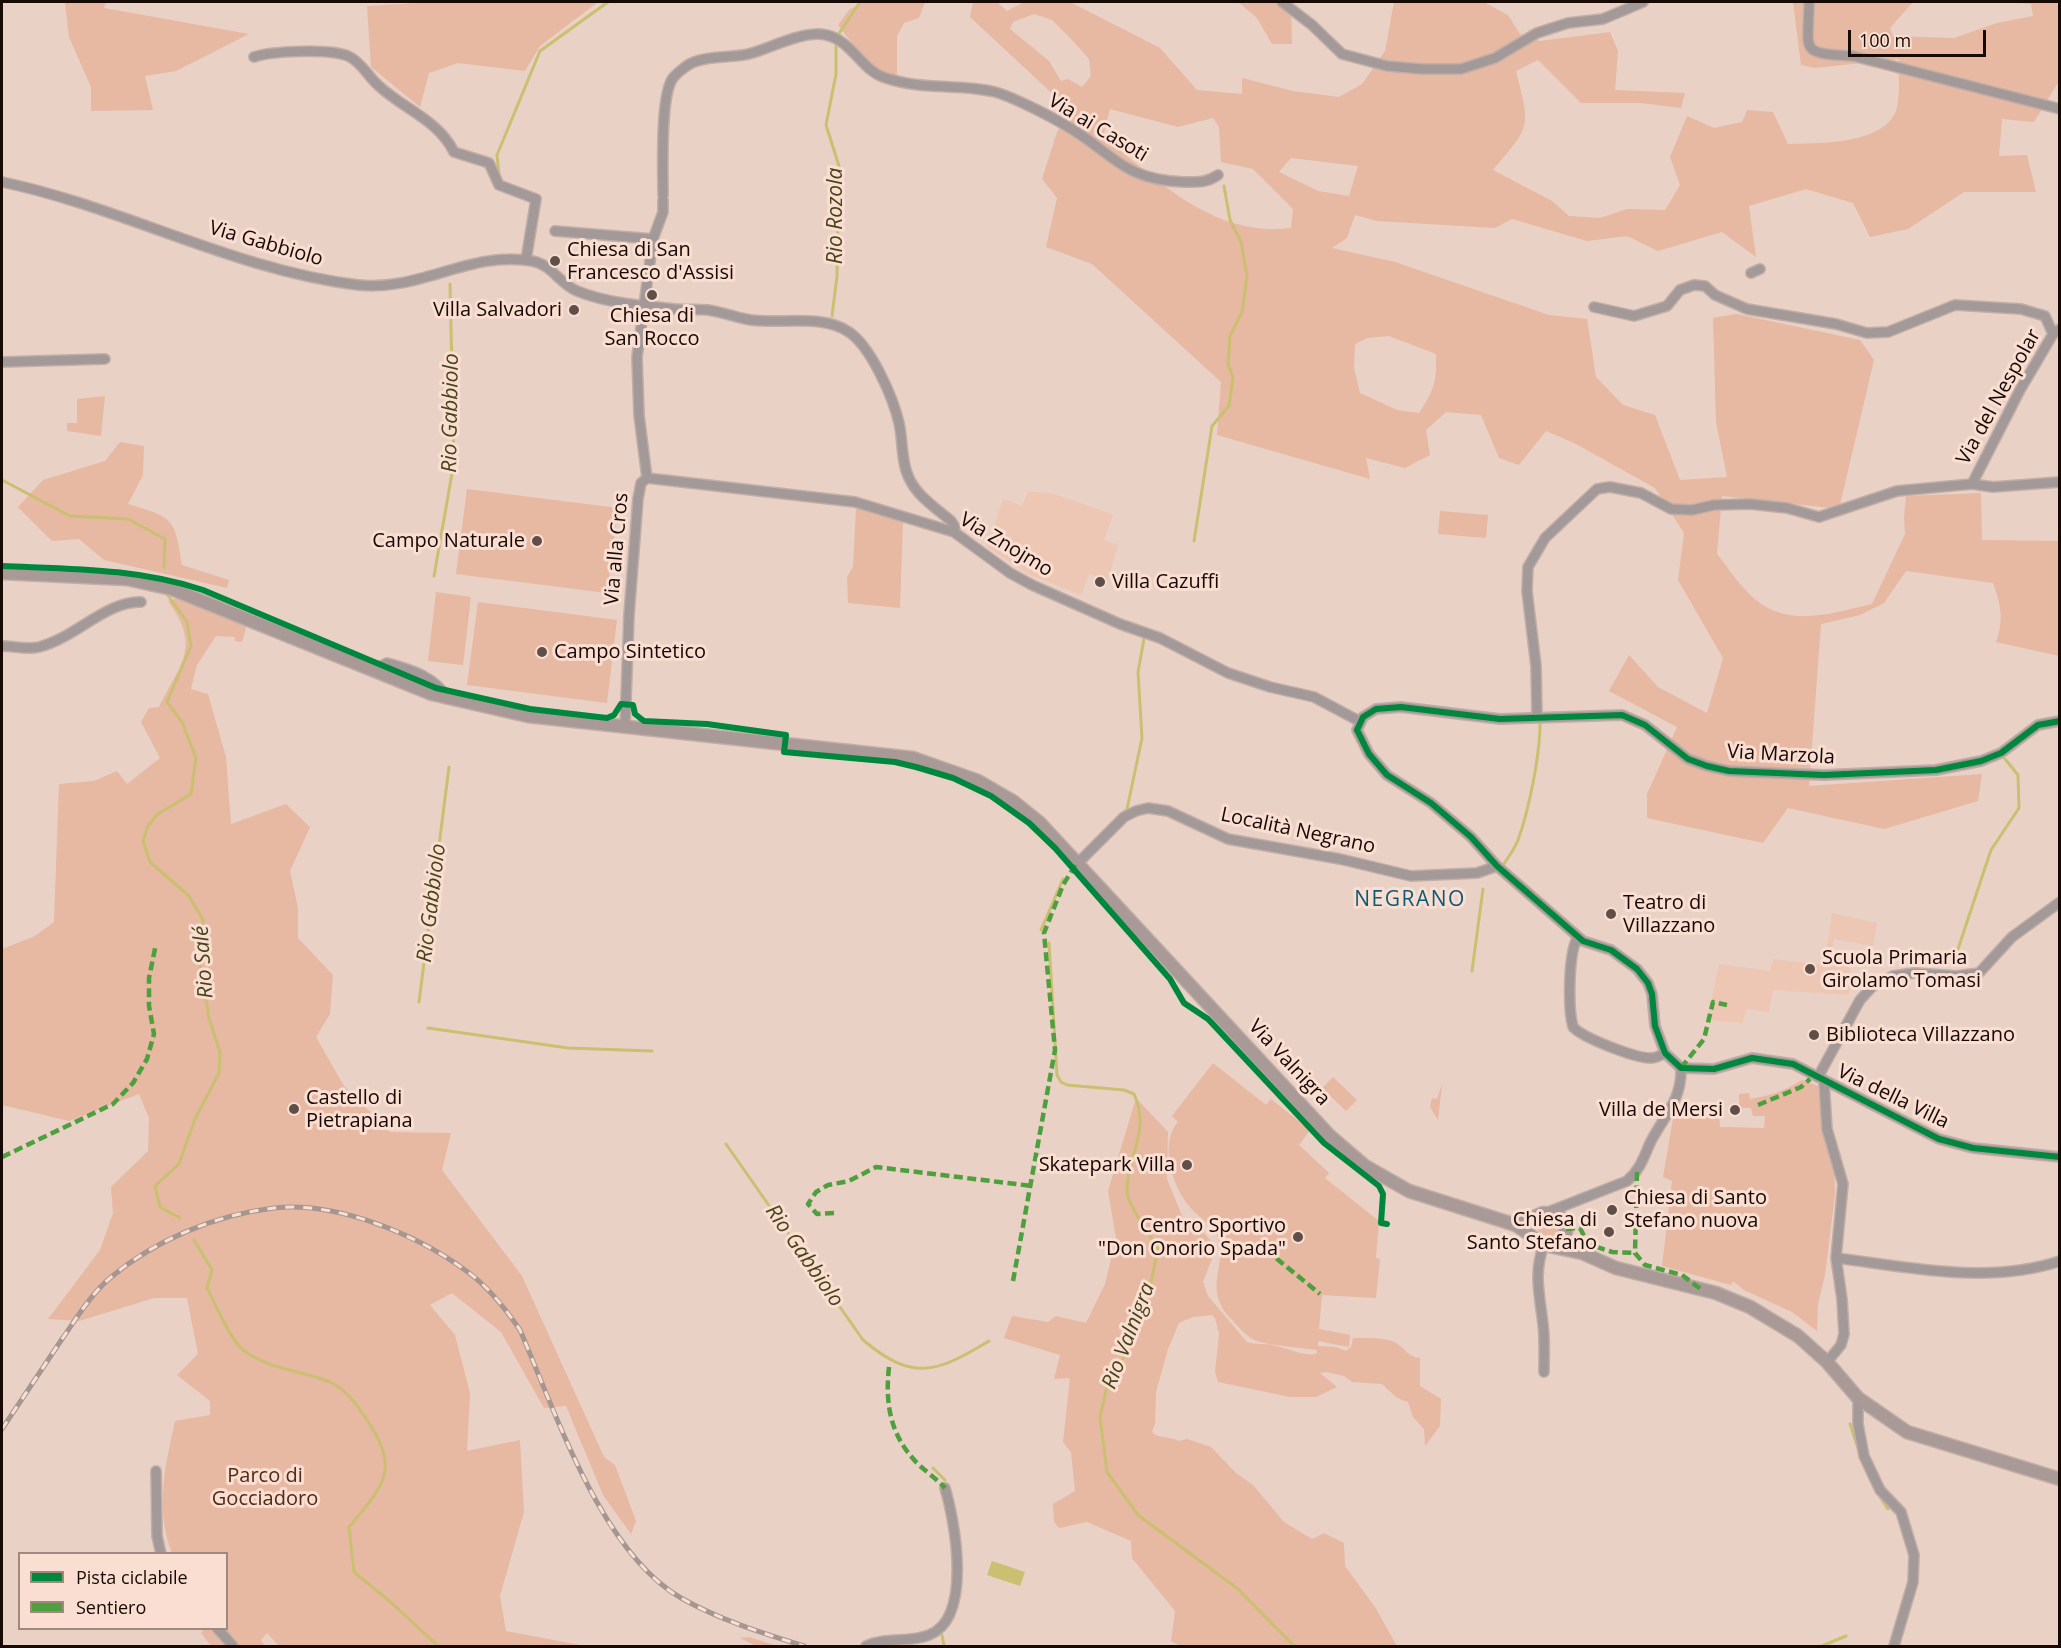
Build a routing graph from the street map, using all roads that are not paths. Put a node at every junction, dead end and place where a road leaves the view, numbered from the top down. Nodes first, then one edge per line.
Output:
1 (1282, 2) edge
2 (1643, 2) edge
3 (1809, 2) edge
4 (254, 57) dead end
5 (2060, 110) edge
6 (1218, 175) dead end
7 (2, 183) edge
8 (555, 231) dead end
9 (653, 239) junction
10 (526, 260) junction
11 (646, 307) junction
12 (1594, 307) dead end
13 (2056, 331) edge
14 (105, 359) dead end
15 (2, 362) edge
16 (647, 478) junction
17 (2060, 482) edge
18 (1972, 484) junction
19 (954, 532) junction
20 (2, 573) edge
21 (141, 602) dead end
22 (2, 646) edge
23 (1537, 717) junction
24 (1361, 719) junction
25 (2060, 721) edge
26 (625, 727) junction
27 (1077, 863) junction
28 (1497, 866) junction
29 (2060, 902) edge
30 (1578, 937) junction
31 (1665, 1053) junction
32 (1681, 1068) junction
33 (1821, 1079) junction
34 (2060, 1157) edge
35 (1575, 1202) junction
36 (1543, 1214) junction
37 (1564, 1221) junction
38 (1516, 1225) junction
39 (1565, 1235) junction
40 (1543, 1243) junction
41 (1582, 1253) junction
42 (1836, 1258) junction
43 (2060, 1261) edge
44 (1827, 1362) junction
45 (1544, 1372) dead end
46 (1858, 1398) junction
47 (156, 1471) dead end
48 (2060, 1479) edge
49 (945, 1488) dead end
50 (161, 1552) edge
51 (218, 1630) edge
52 (233, 1647) edge
53 (866, 1647) edge
54 (1894, 1647) edge

1 - 2 street
3 - 5 street
4 - 10 street
6 - 9 street, Via ai Casoti
7 - 10 street, Via Gabbiolo
8 - 9 street
9 - 11 street, Via ai Casoti
10 - 11 street, Via Gabbiolo
11 - 16 street, Via alla Cros
11 - 19 street, Via Gabbiolo
12 - 13 street
13 - 18 street, Via del Nespolar
14 - 15 street
16 - 19 street, Via Znojmo
16 - 26 street, Via alla Cros
17 - 18 street
18 - 23 street
19 - 24 street, Via Znojmo
20 - 26 main road, Via Valnigra
21 - 22 street
23 - 24 street, Via Marzola
23 - 25 street, Via Marzola
24 - 28 street
26 - 27 main road, Via Valnigra
27 - 28 street, Località Negrano
27 - 38 main road, Via Valnigra
28 - 30 street
29 - 33 street
30 - 31 street
30 - 31 street
31 - 32 street
32 - 33 street, Via della Villa
32 - 35 street
33 - 34 street, Via della Villa
33 - 42 street
35 - 36 street
35 - 37 street
36 - 37 main road
36 - 38 main road
36 - 40 main road
37 - 39 main road
38 - 40 main road, Via Valnigra
39 - 40 main road
39 - 41 main road
40 - 41 main road, Via Valnigra
40 - 45 street
41 - 44 main road
42 - 43 street
42 - 44 street
44 - 46 main road
46 - 48 main road
46 - 54 street
47 - 50 street
49 - 53 street
51 - 52 street

